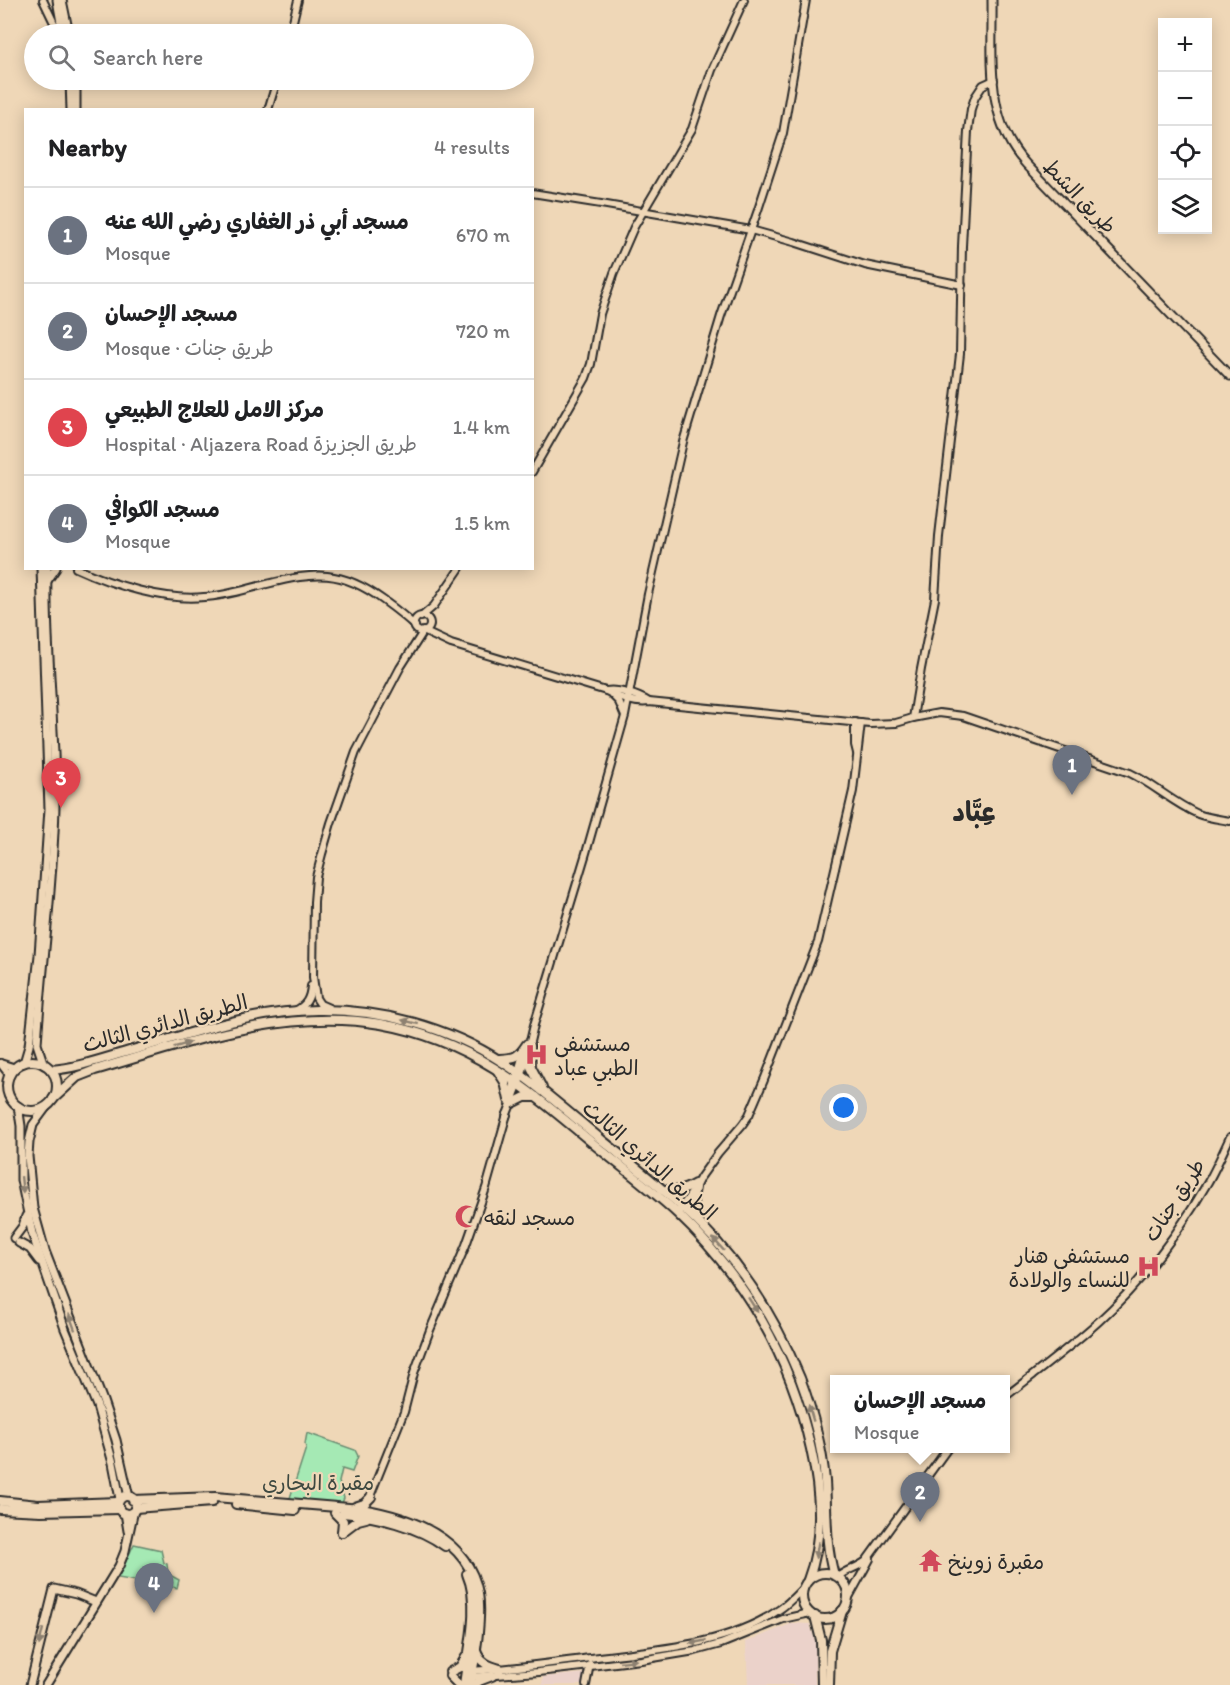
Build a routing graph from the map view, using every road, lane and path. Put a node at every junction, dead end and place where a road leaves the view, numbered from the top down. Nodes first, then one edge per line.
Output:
1 (44, 0) edge
2 (57, 0) edge
3 (62, 0) edge
4 (298, 0) edge
5 (744, 0) edge
6 (806, 0) edge
7 (992, 0) edge
8 (55, 24) edge
9 (61, 24) edge
10 (67, 24) edge
11 (292, 24) edge
12 (994, 80) junction
13 (70, 90) edge
14 (76, 90) edge
15 (274, 90) edge
16 (71, 108) edge
17 (76, 108) edge
18 (269, 108) edge
19 (534, 193) edge
20 (643, 211) junction
21 (751, 230) junction
22 (962, 285) junction
23 (1230, 376) edge
24 (534, 469) edge
25 (41, 570) edge
26 (47, 570) edge
27 (55, 570) edge
28 (81, 570) edge
29 (459, 570) edge
30 (47, 581) junction
31 (432, 609) junction
32 (397, 610) junction
33 (420, 617) junction
34 (429, 622) junction
35 (415, 627) junction
36 (423, 632) junction
37 (451, 644) junction
38 (413, 646) junction
39 (633, 680) junction
40 (610, 692) junction
41 (629, 697) junction
42 (647, 702) junction
43 (625, 715) junction
44 (913, 718) junction
45 (840, 721) junction
46 (858, 722) junction
47 (870, 724) junction
48 (858, 735) junction
49 (1230, 821) edge
50 (313, 977) junction
51 (335, 1010) junction
52 (293, 1012) junction
53 (528, 1045) junction
54 (0, 1063) edge
55 (497, 1063) junction
56 (20, 1066) junction
57 (47, 1067) junction
58 (9, 1077) junction
59 (518, 1078) junction
60 (0, 1082) edge
61 (541, 1094) junction
62 (0, 1095) edge
63 (53, 1100) junction
64 (511, 1102) junction
65 (15, 1103) junction
66 (47, 1106) junction
67 (1230, 1137) edge
68 (697, 1184) junction
69 (662, 1190) junction
70 (678, 1208) junction
71 (27, 1213) junction
72 (703, 1228) junction
73 (42, 1265) junction
74 (1010, 1392) edge
75 (945, 1453) edge
76 (371, 1497) junction
77 (0, 1502) edge
78 (133, 1504) junction
79 (121, 1506) junction
80 (0, 1509) edge
81 (347, 1509) junction
82 (335, 1512) junction
83 (359, 1512) junction
84 (373, 1514) junction
85 (129, 1533) junction
86 (875, 1551) junction
87 (836, 1576) junction
88 (806, 1583) junction
89 (848, 1599) junction
90 (96, 1602) junction
91 (842, 1611) junction
92 (812, 1615) junction
93 (476, 1646) junction
94 (468, 1653) junction
95 (591, 1658) junction
96 (590, 1665) junction
97 (500, 1669) junction
98 (492, 1676) joint
99 (469, 1679) edge
100 (30, 1685) edge
101 (46, 1685) edge
102 (459, 1685) edge
103 (586, 1685) edge
104 (822, 1685) edge
105 (830, 1685) edge

1 - 8 street
2 - 9 main road
3 - 10 main road
4 - 11 street
5 - 20 street
6 - 21 street
7 - 12 main road, طريق الشط
12 - 22 street
12 - 23 main road, طريق الشط
13 - 16 main road
14 - 17 main road
15 - 18 street
19 - 20 street
20 - 21 street
20 - 24 street
21 - 22 street
21 - 39 street
22 - 44 street
25 - 56 main road
26 - 30 main road
27 - 30 main road
28 - 32 street
29 - 31 street
30 - 57 main road
31 - 33 street
31 - 34 street
32 - 33 street
32 - 35 street
33 - 34 street
33 - 35 street
34 - 36 street
34 - 37 street
35 - 36 street
35 - 38 street
36 - 37 street
36 - 38 street
37 - 40 street
38 - 50 street
39 - 40 street
39 - 41 street
39 - 42 street
40 - 41 street
40 - 43 street
41 - 42 street
41 - 43 street
42 - 43 street
42 - 45 street
43 - 53 street
44 - 47 street
44 - 49 street
45 - 46 street
45 - 48 street
46 - 47 street
46 - 48 street
47 - 48 street
48 - 68 street
50 - 51 street
50 - 52 street
51 - 52 main road, الطريق الدائري الثالث
55 -> 51 main road, الطريق الدائري الثالث
52 - 57 main road, الطريق الدائري الثالث
53 - 55 main road
53 - 59 street
53 - 61 main road
54 - 56 street
54 - 58 street
55 - 59 main road, الطريق الدائري الثالث
63 -> 55 main road, الطريق الدائري الثالث
55 - 64 main road
56 - 57 main road
56 - 58 main road
57 - 63 main road
58 - 60 main road
58 - 65 main road
59 - 61 main road, الطريق الدائري الثالث
59 - 64 street
61 - 64 main road
61 - 69 main road, الطريق الدائري الثالث
61 - 70 main road, الطريق الدائري الثالث
62 - 65 main road
63 - 66 main road
64 - 76 street
65 - 66 main road
65 -> 71 main road
78 -> 66 main road
67 - 74 street, طريق جنات
68 - 69 main road
68 - 70 street
68 - 72 main road
69 - 70 main road, الطريق الدائري الثالث
70 - 72 main road, الطريق الدائري الثالث
70 -> 88 main road, الطريق الدائري الثالث
71 - 73 main road
71 - 73 main road
87 -> 72 main road, الطريق الدائري الثالث
73 - 79 main road
75 - 86 street
76 - 81 main road
76 - 83 street
76 - 84 main road
77 - 79 main road
78 - 79 main road
78 - 79 main road
78 - 81 main road
78 - 82 main road
78 - 85 main road
79 - 80 main road
79 - 85 main road
81 - 83 main road
82 - 83 main road
82 - 84 main road
83 - 84 main road
84 - 93 main road
84 - 94 main road
85 - 90 main road
86 - 87 street
86 - 89 street
87 - 88 main road
87 - 89 main road
88 - 92 main road
88 -> 95 street
89 - 91 main road
90 -> 100 main road
90 - 101 main road
91 - 92 main road
91 - 105 main road
96 -> 92 street
92 - 104 main road
93 - 97 main road
93 - 99 main road
94 - 99 main road
94 - 102 main road
95 - 96 street
95 - 97 street
96 - 98 street
96 - 103 street
97 - 99 street
98 - 99 main road

